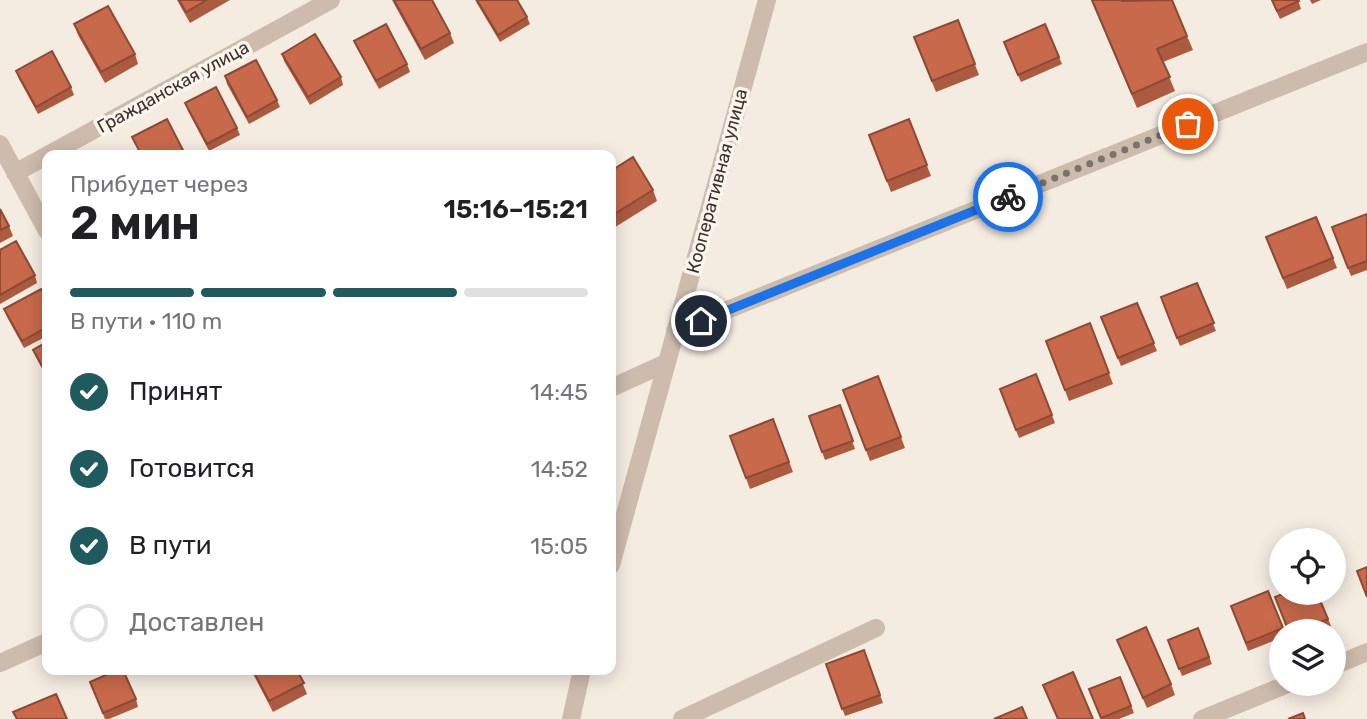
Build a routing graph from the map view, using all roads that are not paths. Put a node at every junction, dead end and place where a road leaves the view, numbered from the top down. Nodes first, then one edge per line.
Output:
1 (331, 0) edge
2 (767, 0) edge
3 (1367, 52) edge
4 (0, 144) edge
5 (57, 150) edge
6 (42, 158) edge
7 (15, 173) junction
8 (42, 223) edge
9 (675, 331) junction
10 (666, 363) junction
11 (616, 386) edge
12 (616, 547) edge
13 (876, 628) dead end
14 (42, 644) edge
15 (1367, 652) edge
16 (1346, 661) edge
17 (0, 663) edge
18 (581, 675) edge
19 (1269, 692) edge
20 (571, 719) edge
21 (682, 719) edge
22 (1202, 719) edge

1 - 5 street, Гражданская улица
2 - 9 street, Кооперативная улица
3 - 9 street
4 - 7 street
6 - 7 street, Гражданская улица
7 - 8 street
9 - 10 street, Кооперативная улица
10 - 11 street
10 - 12 street, Кооперативная улица
13 - 21 street
14 - 17 street
15 - 16 street
18 - 20 street
19 - 22 street

